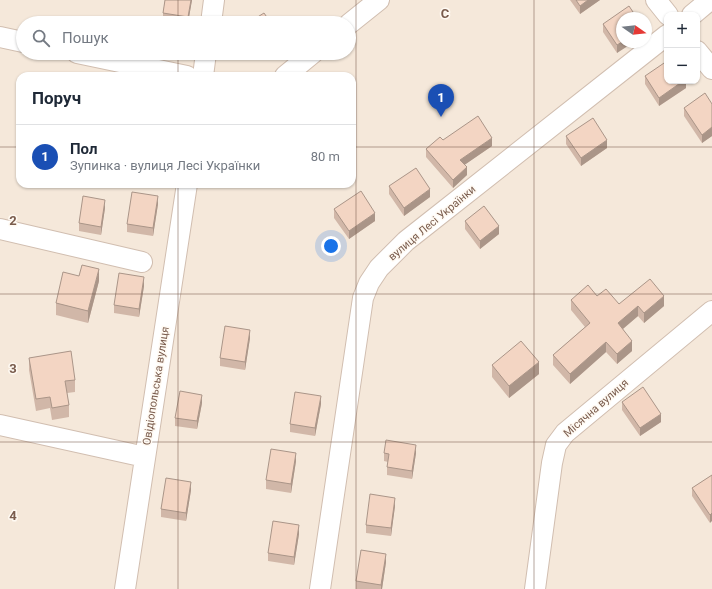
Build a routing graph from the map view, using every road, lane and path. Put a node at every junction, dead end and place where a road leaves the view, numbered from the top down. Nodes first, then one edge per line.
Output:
1 (214, 0) edge
2 (379, 0) edge
3 (656, 0) edge
4 (710, 0) edge
5 (666, 12) edge
6 (696, 12) edge
7 (212, 16) edge
8 (356, 18) edge
9 (0, 37) edge
10 (664, 37) edge
11 (16, 40) edge
12 (700, 55) edge
13 (110, 60) edge
14 (205, 60) edge
15 (304, 60) edge
16 (712, 69) edge
17 (168, 72) edge
18 (204, 72) edge
19 (290, 72) edge
20 (186, 188) edge
21 (0, 229) edge
22 (142, 262) dead end
23 (712, 311) edge
24 (0, 425) edge
25 (145, 457) junction
26 (125, 589) edge
27 (320, 589) edge
28 (535, 589) edge

1 - 7 street
2 - 8 street
3 - 5 street
4 - 6 street
9 - 11 street
10 - 27 street, вулиця Лесі Українки
12 - 16 street
13 - 17 street
14 - 18 street
15 - 19 street
20 - 25 street, Овідіопольська вулиця
21 - 22 street
23 - 28 street, Місячна вулиця
24 - 25 street
25 - 26 street, Овідіопольська вулиця

